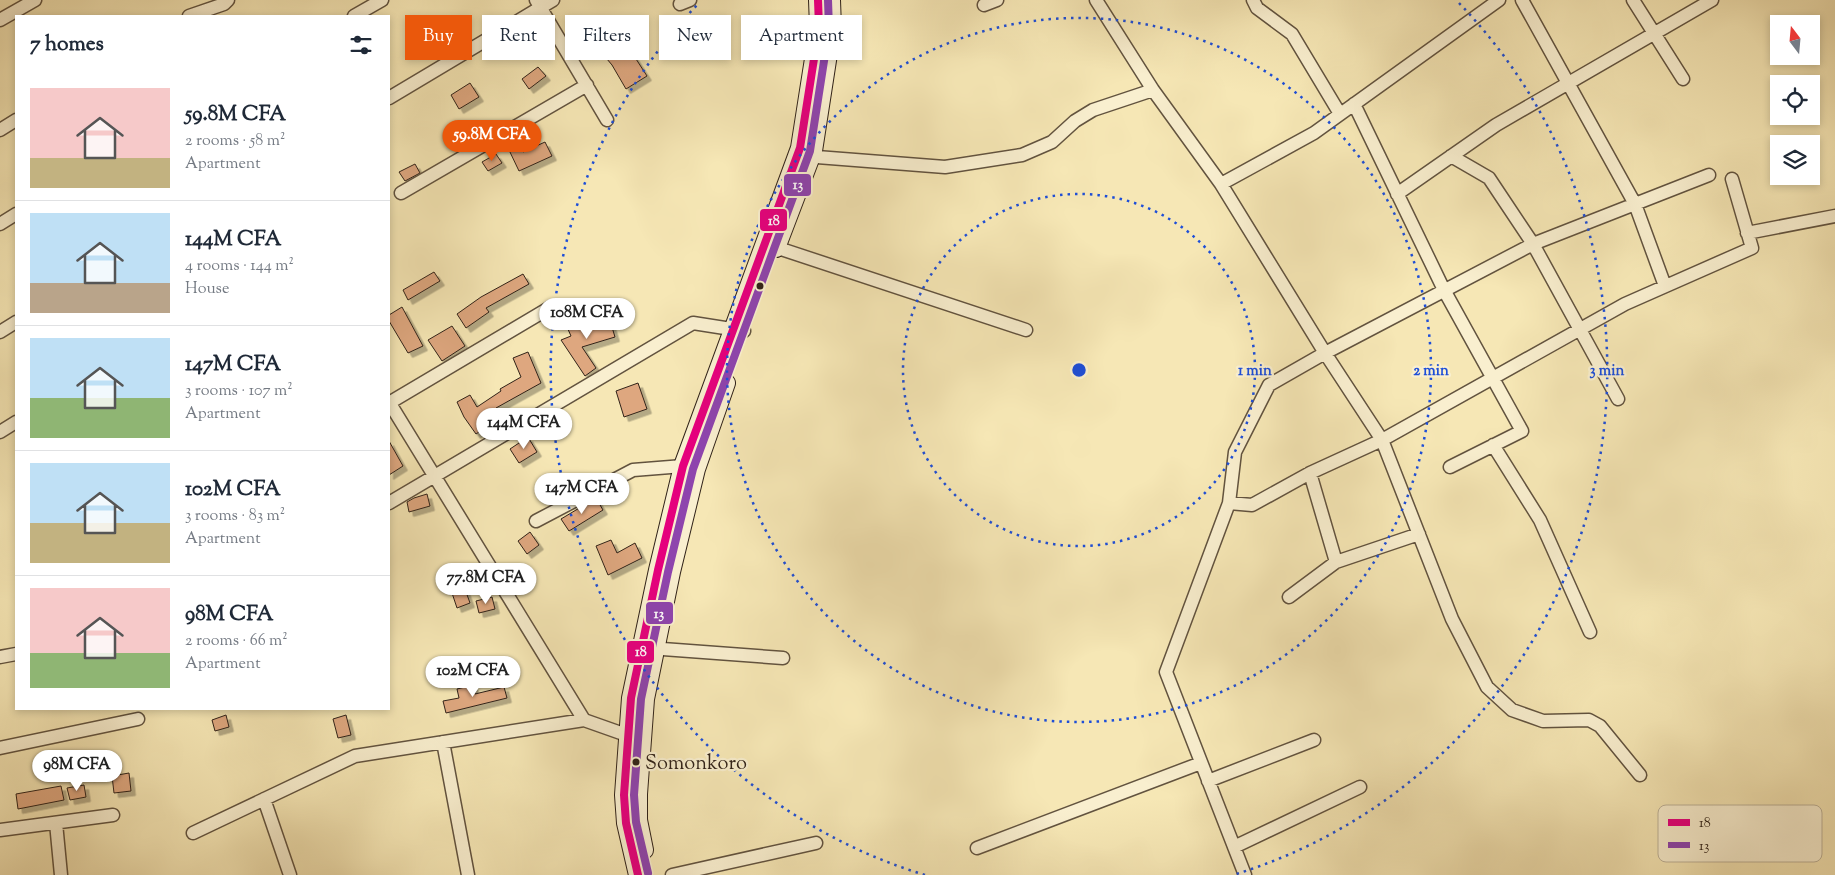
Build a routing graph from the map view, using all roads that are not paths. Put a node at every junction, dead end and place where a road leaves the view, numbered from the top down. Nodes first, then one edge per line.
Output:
1 (35, 0) edge
2 (228, 0) edge
3 (382, 0) edge
4 (553, 0) edge
5 (818, 0) edge
6 (831, 0) edge
7 (997, 0) edge
8 (1096, 0) edge
9 (1254, 0) edge
10 (1499, 0) edge
11 (1522, 0) edge
12 (1633, 0) edge
13 (1712, 0) edge
14 (538, 4) edge
15 (984, 5) dead end
16 (192, 15) edge
17 (356, 15) edge
18 (0, 20) edge
19 (1654, 33) junction
20 (1683, 79) dead end
21 (1568, 83) junction
22 (587, 85) junction
23 (1153, 90) junction
24 (390, 97) edge
25 (1354, 104) junction
26 (1340, 114) junction
27 (607, 120) dead end
28 (15, 121) edge
29 (0, 130) edge
30 (804, 156) junction
31 (1451, 156) junction
32 (1709, 175) dead end
33 (1732, 179) dead end
34 (1221, 184) junction
35 (401, 193) dead end
36 (1397, 194) junction
37 (1635, 204) junction
38 (15, 215) edge
39 (1835, 216) edge
40 (0, 224) edge
41 (1747, 233) junction
42 (1533, 244) junction
43 (771, 246) junction
44 (1665, 286) junction
45 (1444, 290) junction
46 (551, 307) dead end
47 (15, 323) edge
48 (1581, 329) junction
49 (1026, 330) dead end
50 (739, 331) junction
51 (0, 332) edge
52 (1325, 353) junction
53 (1493, 378) junction
54 (1618, 399) dead end
55 (390, 401) edge
56 (390, 404) edge
57 (15, 423) edge
58 (0, 432) edge
59 (1382, 440) junction
60 (1493, 445) junction
61 (1450, 467) dead end
62 (690, 468) junction
63 (1310, 473) junction
64 (434, 476) junction
65 (390, 502) edge
66 (1229, 503) junction
67 (536, 521) dead end
68 (1419, 534) junction
69 (1336, 562) junction
70 (1289, 597) dead end
71 (1590, 632) dead end
72 (649, 648) junction
73 (15, 654) edge
74 (0, 657) edge
75 (783, 658) dead end
76 (138, 719) dead end
77 (584, 720) junction
78 (635, 738) junction
79 (1314, 740) dead end
80 (443, 742) junction
81 (0, 748) edge
82 (1201, 763) junction
83 (1640, 775) dead end
84 (1208, 781) junction
85 (1360, 787) dead end
86 (264, 799) junction
87 (113, 815) dead end
88 (56, 823) junction
89 (0, 830) edge
90 (193, 833) dead end
91 (816, 843) dead end
92 (1234, 847) junction
93 (977, 848) dead end
94 (61, 875) edge
95 (290, 875) edge
96 (468, 875) edge
97 (638, 875) edge
98 (649, 875) edge
99 (672, 875) edge
100 (1245, 875) edge

1 - 18 street
2 - 16 street
3 - 17 street
4 - 14 street
5 - 30 main road
6 - 30 main road
7 - 15 street
8 - 23 street
9 - 26 street
10 - 25 street
11 - 21 street
12 - 19 street
13 - 19 street
14 - 22 street
14 - 24 street
19 - 20 street
19 - 21 street
21 - 31 street
21 - 37 street
22 - 27 street
22 - 35 street
23 - 30 street
23 - 34 street
25 - 26 street
25 - 36 street
26 - 34 street
28 - 29 street
30 - 43 main road
31 - 36 street
31 - 42 street
32 - 37 street
33 - 41 street
34 - 52 street
36 - 45 street
37 - 42 street
37 - 44 street
38 - 40 street
39 - 41 street
41 - 44 street
42 - 45 street
42 - 48 street
43 - 49 street
43 - 50 main road
44 - 48 street
45 - 52 street
45 - 53 street
46 - 55 street
47 - 51 street
48 - 53 street
48 - 54 street
50 - 62 main road
50 - 64 street
52 - 59 street
52 - 66 street
53 - 59 street
53 - 60 street
56 - 64 street
57 - 58 street
59 - 63 street
59 - 68 street
60 - 61 street
60 - 71 street
62 - 67 street
62 - 72 main road
63 - 66 street
63 - 69 street
64 - 65 street
64 - 77 street
66 - 82 street
68 - 69 street
68 - 83 street
69 - 70 street
72 - 75 street
72 - 78 main road
73 - 74 street
76 - 81 street
77 - 78 street
77 - 80 street
78 - 97 main road
78 - 98 main road
79 - 84 street
80 - 86 street
80 - 96 street
82 - 84 street
82 - 93 street
84 - 92 street
85 - 92 street
86 - 90 street
86 - 95 street
87 - 88 street
88 - 89 street
88 - 94 street
91 - 99 street
92 - 100 street

